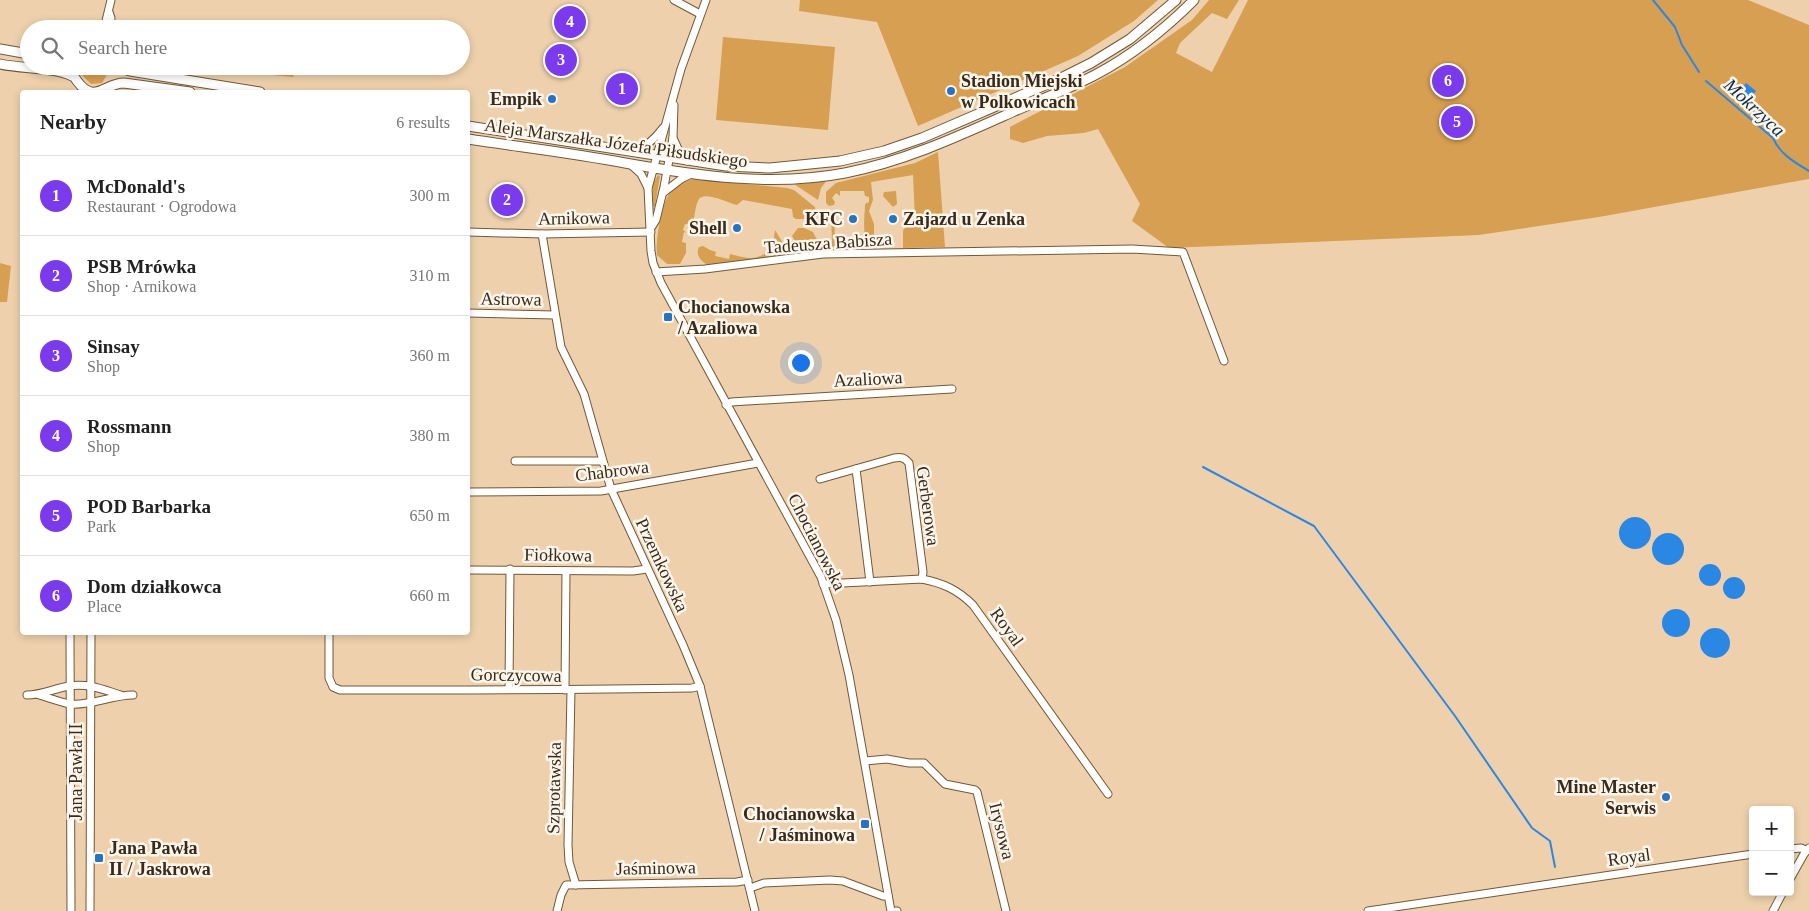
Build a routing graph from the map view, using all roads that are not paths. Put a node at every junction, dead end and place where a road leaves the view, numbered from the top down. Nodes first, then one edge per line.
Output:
1 (111, 0) edge
2 (674, 0) edge
3 (706, 0) edge
4 (1176, 0) edge
5 (1194, 0) edge
6 (109, 12) junction
7 (700, 14) junction
8 (107, 20) edge
9 (111, 20) edge
10 (0, 50) edge
11 (20, 53) edge
12 (0, 64) edge
13 (20, 68) edge
14 (115, 75) edge
15 (155, 75) edge
16 (72, 76) edge
17 (82, 90) edge
18 (106, 90) edge
19 (176, 90) edge
20 (248, 90) edge
21 (675, 92) junction
22 (665, 125) junction
23 (470, 126) edge
24 (673, 138) junction
25 (470, 139) edge
26 (632, 152) junction
27 (656, 157) junction
28 (669, 158) junction
29 (687, 161) junction
30 (630, 164) junction
31 (653, 168) junction
32 (667, 170) junction
33 (691, 174) junction
34 (648, 188) junction
35 (663, 193) junction
36 (651, 230) junction
37 (470, 232) edge
38 (542, 234) junction
39 (656, 272) junction
40 (470, 313) edge
41 (555, 314) junction
42 (1224, 361) dead end
43 (952, 389) dead end
44 (726, 405) junction
45 (515, 461) dead end
46 (602, 461) junction
47 (758, 463) junction
48 (856, 469) junction
49 (820, 478) dead end
50 (611, 489) junction
51 (470, 492) edge
52 (510, 569) junction
53 (647, 569) junction
54 (470, 570) edge
55 (566, 571) junction
56 (922, 579) junction
57 (870, 582) junction
58 (823, 584) junction
59 (70, 635) edge
60 (91, 635) edge
61 (329, 635) edge
62 (70, 686) junction
63 (91, 686) junction
64 (700, 686) junction
65 (509, 689) junction
66 (568, 690) junction
67 (27, 695) dead end
68 (39, 695) junction
69 (121, 695) junction
70 (133, 695) dead end
71 (92, 703) junction
72 (70, 704) junction
73 (864, 761) junction
74 (1108, 794) dead end
75 (1794, 849) edge
76 (1807, 849) edge
77 (1749, 855) edge
78 (1794, 872) edge
79 (749, 884) junction
80 (576, 885) junction
81 (888, 896) junction
82 (1781, 896) edge
83 (71, 911) edge
84 (90, 911) edge
85 (557, 911) edge
86 (755, 911) edge
87 (891, 911) edge
88 (1006, 911) edge
89 (1368, 911) edge
90 (1773, 911) edge

1 - 6 street
2 - 7 street
3 - 7 street
4 - 29 main road, Aleja Marszałka Józefa Piłsudskiego
5 - 33 main road, Aleja Marszałka Józefa Piłsudskiego
6 - 8 street
6 - 9 street
7 - 21 street
10 - 11 main road
12 - 13 main road
14 - 18 main road
15 - 20 main road
16 - 17 main road
18 - 19 main road
21 - 22 street
21 - 24 street
22 - 26 street
22 - 27 street
23 - 26 main road, Aleja Marszałka Józefa Piłsudskiego
24 - 28 street
24 - 29 street
25 - 30 main road, Aleja Marszałka Józefa Piłsudskiego
26 - 27 main road, Aleja Marszałka Józefa Piłsudskiego
27 - 28 main road, Aleja Marszałka Józefa Piłsudskiego
27 - 31 street
28 - 29 main road, Aleja Marszałka Józefa Piłsudskiego
28 - 32 street
30 - 31 main road, Aleja Marszałka Józefa Piłsudskiego
30 - 34 street
31 - 32 main road, Aleja Marszałka Józefa Piłsudskiego
31 - 34 street
32 - 33 main road, Aleja Marszałka Józefa Piłsudskiego
32 - 35 street
33 - 35 street
34 - 36 street, Chocianowska
35 - 36 street
36 - 38 street, Arnikowa
36 - 39 street, Chocianowska
37 - 38 street, Arnikowa
38 - 41 street, Przemkowska
39 - 42 street, Tadeusza Babisza
39 - 44 street, Chocianowska
40 - 41 street, Astrowa
41 - 46 street, Przemkowska
43 - 44 street, Azaliowa
44 - 47 street, Chocianowska
45 - 46 street
46 - 50 street, Przemkowska
47 - 50 street, Chabrowa
47 - 58 street, Chocianowska
48 - 49 street, Gerberowa
48 - 56 street, Gerberowa
48 - 57 street
50 - 51 street, Chabrowa
50 - 53 street, Przemkowska
52 - 54 street, Fiołkowa
52 - 55 street, Fiołkowa
52 - 65 street
53 - 55 street, Fiołkowa
53 - 64 street, Przemkowska
55 - 66 street, Szprotawska
56 - 57 street, Royal
56 - 74 street, Royal
57 - 58 street, Royal
58 - 73 street, Chocianowska
59 - 62 street, Jana Pawła II
60 - 63 street, Jana Pawła II
61 - 65 street, Gorczycowa
62 - 63 street
62 - 68 street
62 - 72 street, Jana Pawła II
63 - 69 street
63 - 71 street, Jana Pawła II
64 - 66 street, Gorczycowa
64 - 79 street, Przemkowska
65 - 66 street, Gorczycowa
66 - 80 street, Szprotawska
67 - 68 street
68 - 72 street
69 - 70 street
69 - 71 street
71 - 72 street
71 - 84 street, Jana Pawła II
72 - 83 street, Jana Pawła II
73 - 81 street, Chocianowska
73 - 88 street, Irysowa
75 - 76 street
76 - 78 street
77 - 89 street, Royal
79 - 80 street, Jaśminowa
79 - 81 street, Jaśminowa
79 - 86 street, Przemkowska
80 - 85 street, Jaśminowa
81 - 87 street, Chocianowska
82 - 90 street

